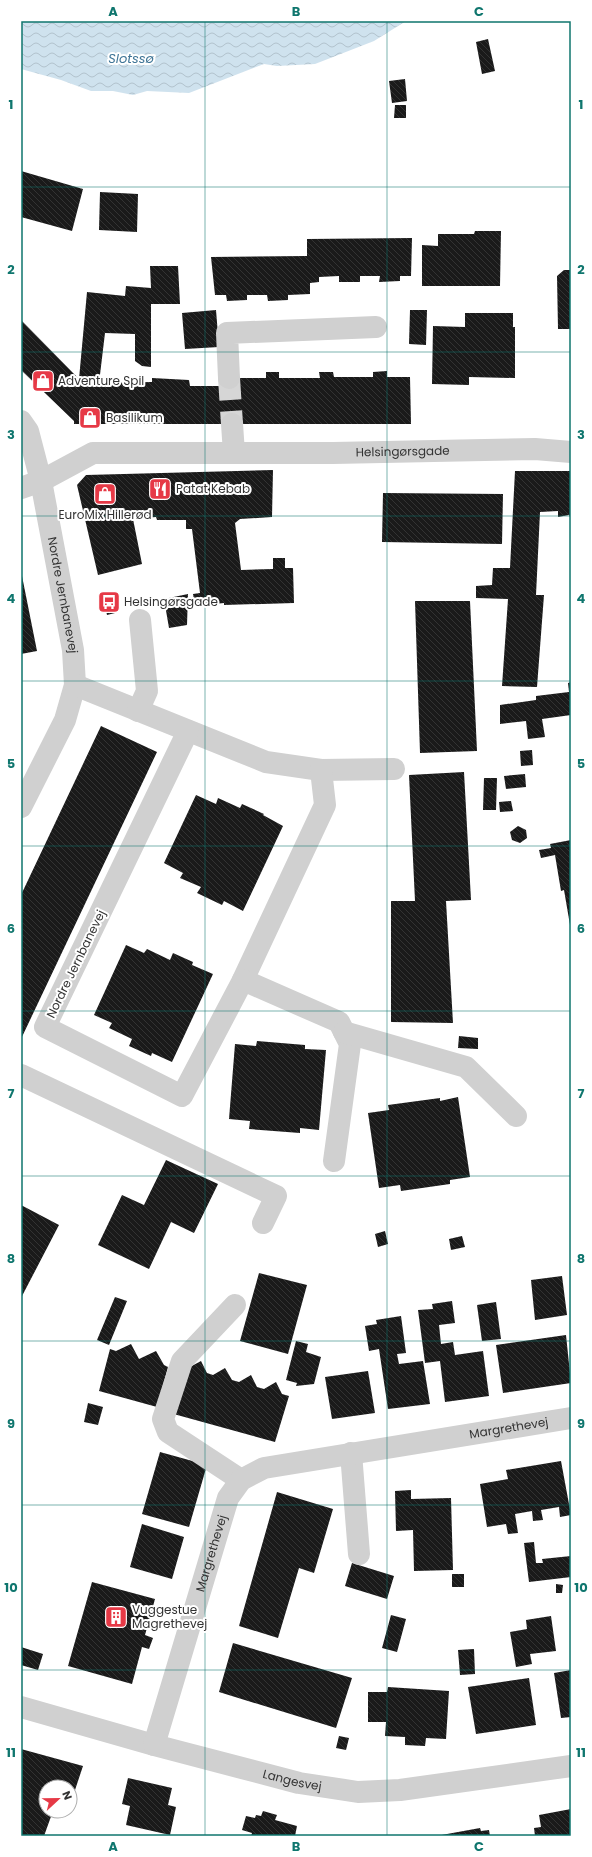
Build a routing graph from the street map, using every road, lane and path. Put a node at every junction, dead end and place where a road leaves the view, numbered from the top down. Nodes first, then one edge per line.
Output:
1 (376, 327) dead end
2 (229, 378) tunnel mouth
3 (21, 421) edge
4 (232, 424) tunnel mouth
5 (571, 452) edge
6 (234, 453) junction
7 (41, 481) junction
8 (21, 488) edge
9 (140, 620) dead end
10 (75, 685) junction
11 (138, 711) junction
12 (188, 731) junction
13 (394, 769) dead end
14 (320, 770) junction
15 (21, 807) edge
16 (243, 980) junction
17 (344, 1032) junction
18 (21, 1075) edge
19 (516, 1116) dead end
20 (334, 1162) dead end
21 (263, 1222) dead end
22 (235, 1305) dead end
23 (571, 1418) edge
24 (351, 1454) junction
25 (241, 1480) junction
26 (359, 1554) dead end
27 (21, 1707) edge
28 (154, 1745) junction
29 (571, 1766) edge

1 - 2 street
3 - 7 street
4 - 6 street
5 - 6 street, Helsingørsgade
6 - 7 street, Helsingørsgade
7 - 8 street, Helsingørsgade
7 - 10 street, Nordre Jernbanevej
9 - 11 street
10 - 11 street
10 - 15 street, Nordre Jernbanevej
11 - 12 street
12 - 14 street
12 - 16 street, Nordre Jernbanevej
13 - 14 street
14 - 16 street, Nordre Jernbanevej
16 - 17 street
17 - 19 street
17 - 20 street
18 - 21 street
22 - 25 street
23 - 24 street, Margrethevej
24 - 25 street, Margrethevej
24 - 26 street
25 - 28 street, Margrethevej
27 - 28 street, Langesvej
28 - 29 street, Langesvej

